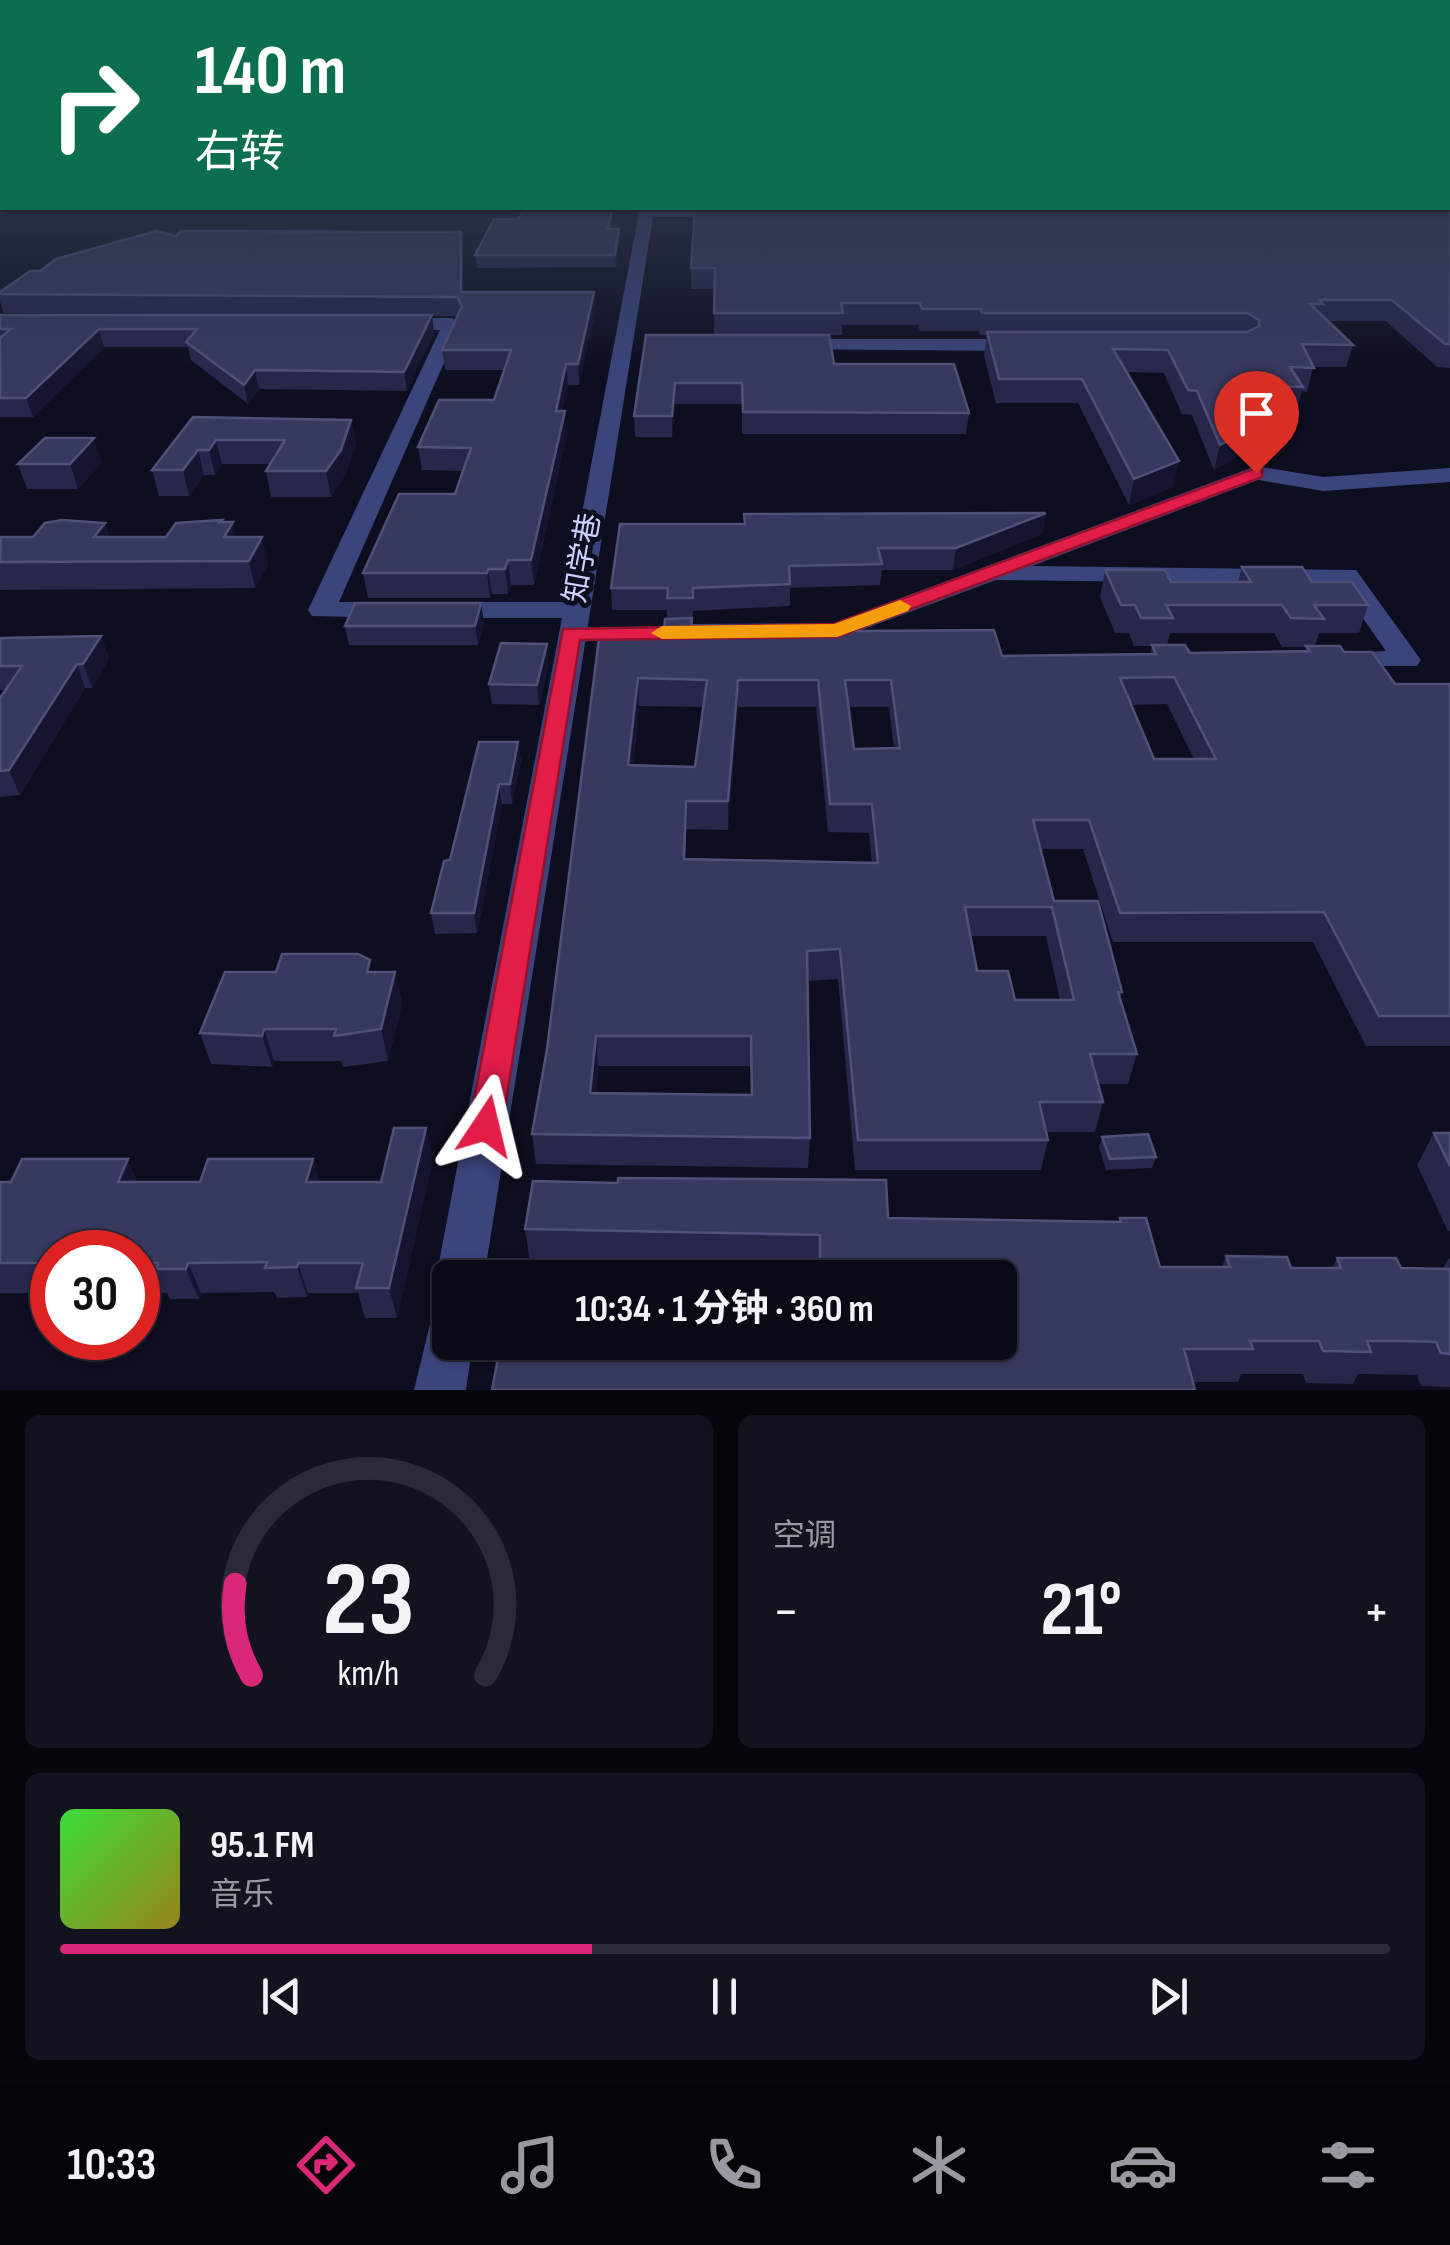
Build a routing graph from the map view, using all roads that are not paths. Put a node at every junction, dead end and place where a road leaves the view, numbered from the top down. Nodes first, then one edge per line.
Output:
1 (642, 243) edge
2 (373, 324) edge
3 (776, 344) edge
4 (1048, 345) edge
5 (1450, 475) edge
6 (986, 574) junction
7 (572, 622) junction
8 (666, 633) edge
9 (608, 634) edge
10 (1309, 660) edge
11 (463, 1260) edge
12 (445, 1360) edge
13 (440, 1390) edge

1 - 7 street, 知学巷
2 - 7 street
3 - 4 street
5 - 6 street
6 - 8 street
6 - 10 street
7 - 9 street
7 - 11 street, 知学巷
12 - 13 street

